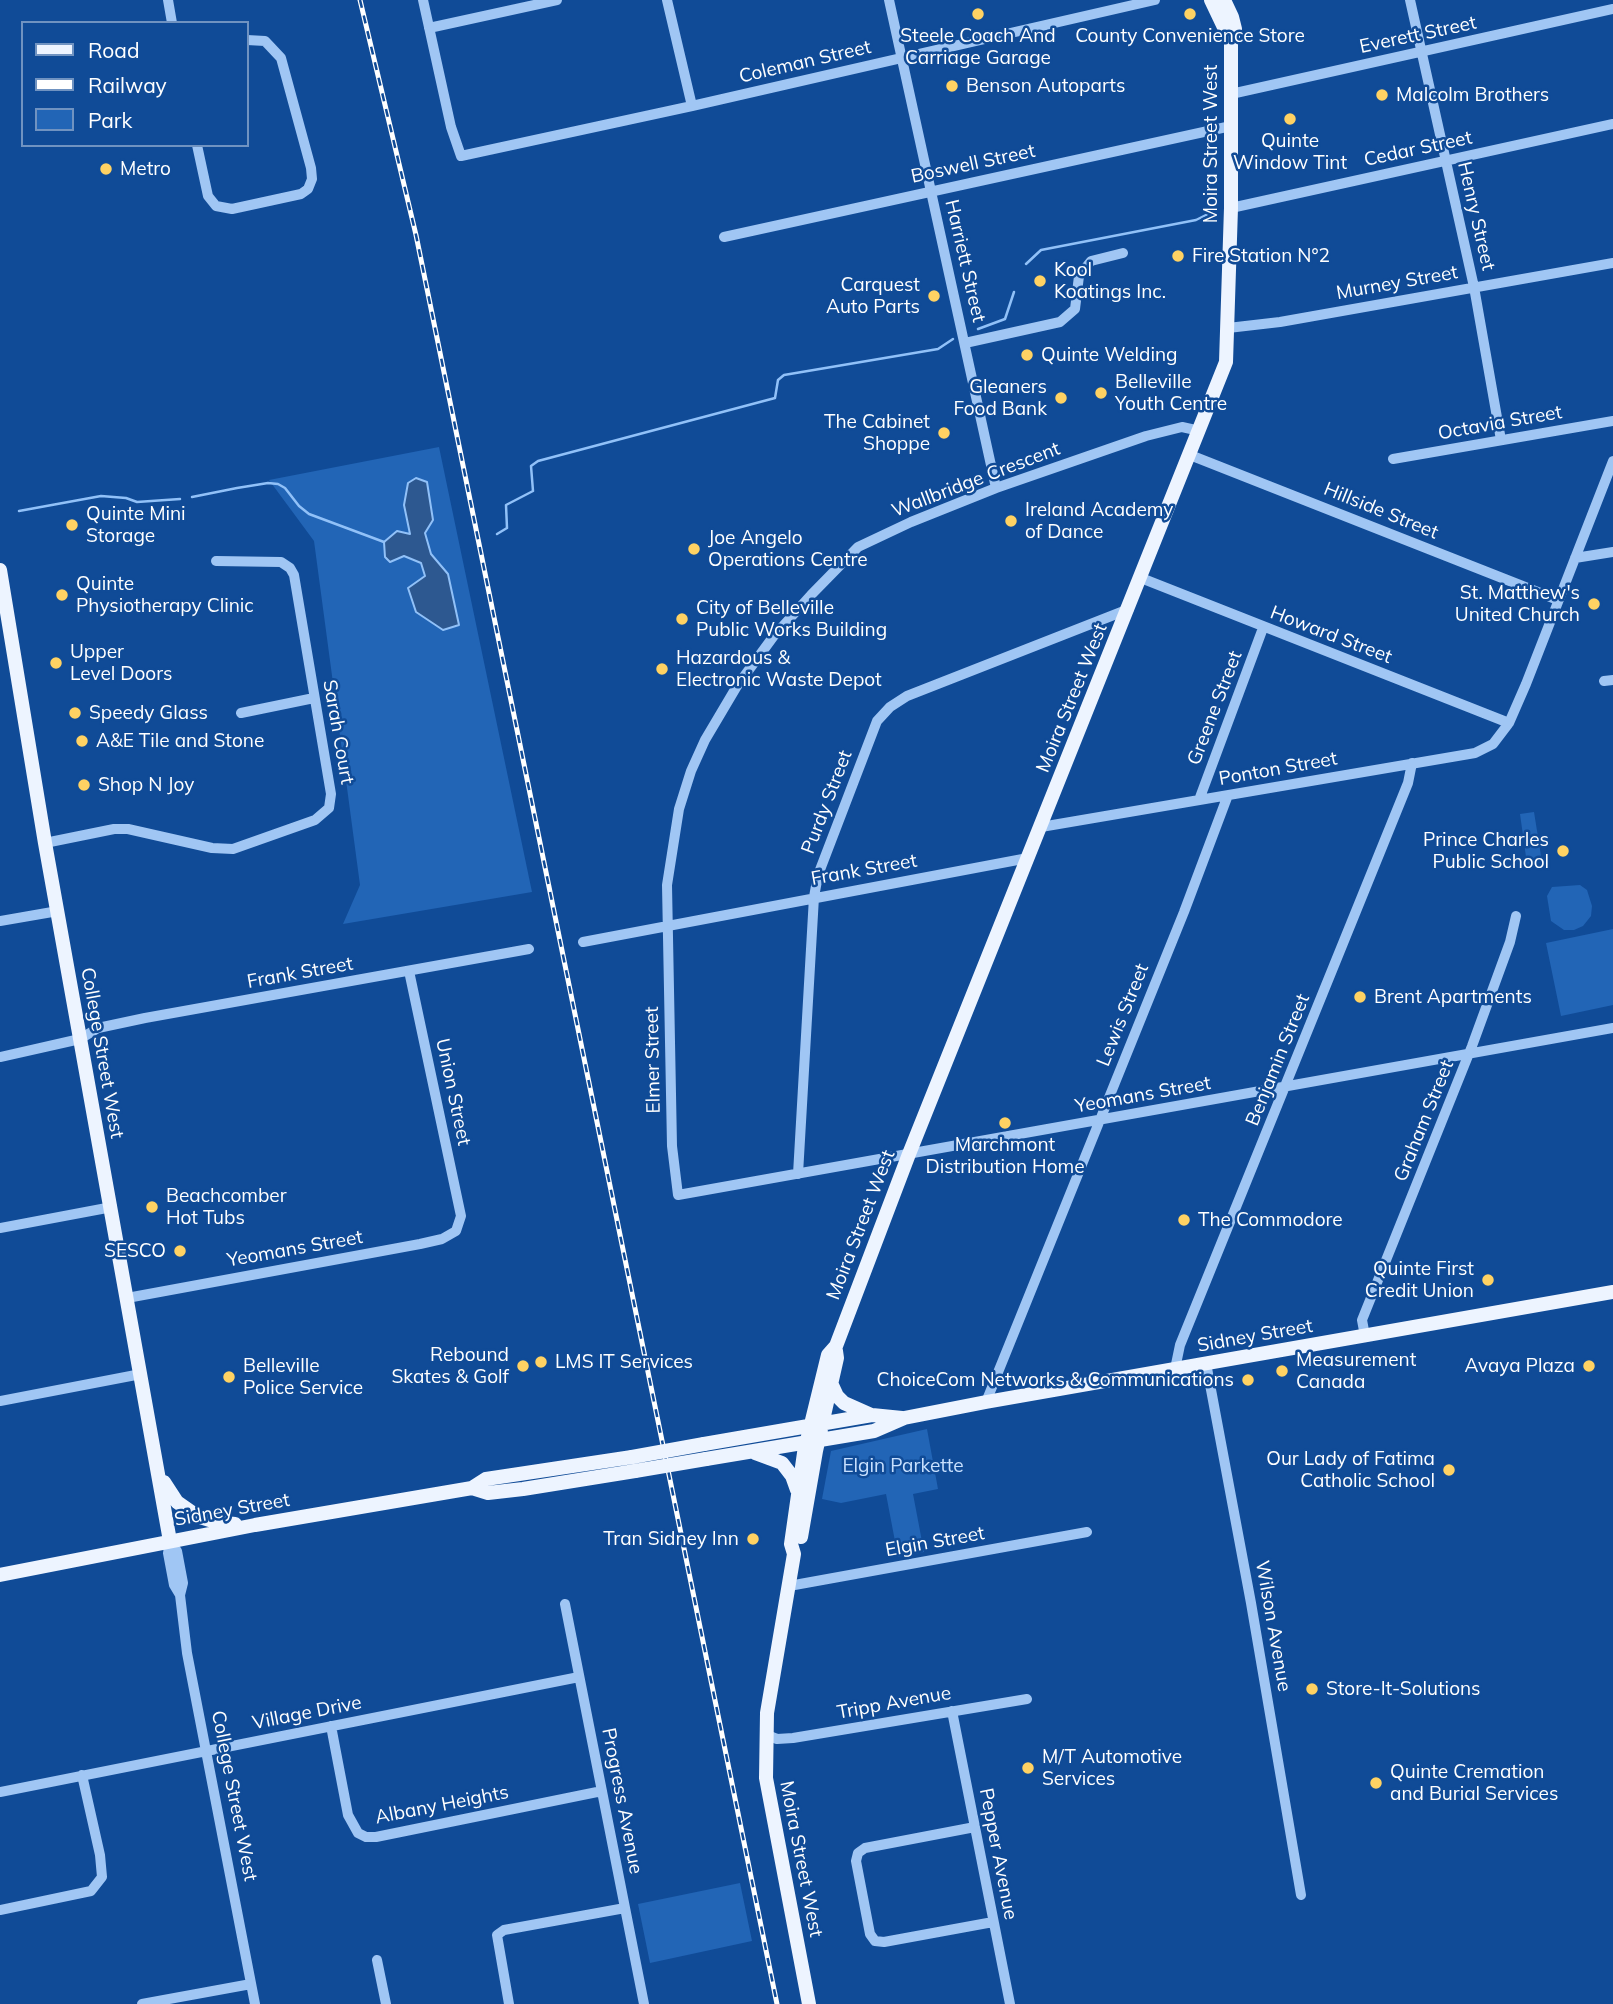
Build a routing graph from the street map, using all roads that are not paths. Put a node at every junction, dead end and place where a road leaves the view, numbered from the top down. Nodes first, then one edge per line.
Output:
1 (168, 0) edge
2 (422, 0) edge
3 (557, 0) edge
4 (667, 0) edge
5 (889, 0) edge
6 (1155, 0) edge
7 (1212, 0) edge
8 (1224, 0) edge
9 (1233, 0) edge
10 (1409, 0) edge
11 (1613, 9) edge
12 (1232, 17) junction
13 (172, 21) edge
14 (429, 28) junction
15 (248, 40) edge
16 (1231, 42) junction
17 (1421, 52) junction
18 (902, 58) junction
19 (1231, 94) junction
20 (692, 106) junction
21 (1613, 124) edge
22 (1231, 126) junction
23 (197, 147) edge
24 (1446, 160) junction
25 (931, 190) junction
26 (1231, 208) junction
27 (724, 237) dead end
28 (1123, 253) dead end
29 (1613, 263) edge
30 (1474, 287) junction
31 (1228, 328) junction
32 (965, 343) junction
33 (1613, 421) edge
34 (1501, 440) junction
35 (1195, 442) junction
36 (1393, 459) dead end
37 (1613, 461) edge
38 (996, 488) junction
39 (1613, 552) edge
40 (1575, 558) junction
41 (216, 561) dead end
42 (0, 570) edge
43 (1141, 578) junction
44 (1558, 600) junction
45 (1129, 608) junction
46 (1264, 628) junction
47 (314, 698) junction
48 (241, 713) dead end
49 (1508, 723) junction
50 (1412, 763) junction
51 (1228, 795) junction
52 (1199, 800) junction
53 (1041, 827) junction
54 (45, 843) junction
55 (1028, 858) junction
56 (814, 897) junction
57 (58, 911) junction
58 (1516, 916) dead end
59 (0, 921) edge
60 (668, 925) junction
61 (583, 942) dead end
62 (529, 949) dead end
63 (409, 971) junction
64 (1613, 1028) edge
65 (80, 1039) junction
66 (1469, 1054) junction
67 (0, 1057) edge
68 (1286, 1087) junction
69 (1097, 1121) junction
70 (909, 1154) junction
71 (798, 1174) junction
72 (678, 1195) joint
73 (111, 1207) junction
74 (459, 1221) joint
75 (0, 1228) edge
76 (1613, 1292) edge
77 (127, 1297) junction
78 (1365, 1336) junction
79 (836, 1346) junction
80 (1206, 1363) junction
81 (1175, 1369) junction
82 (141, 1374) junction
83 (831, 1383) junction
84 (0, 1401) edge
85 (986, 1402) junction
86 (872, 1415) junction
87 (904, 1418) junction
88 (816, 1425) junction
89 (812, 1441) junction
90 (751, 1452) junction
91 (634, 1464) junction
92 (158, 1468) junction
93 (797, 1493) junction
94 (255, 1525) junction
95 (1087, 1532) dead end
96 (170, 1541) junction
97 (794, 1554) junction
98 (0, 1575) edge
99 (789, 1586) junction
100 (565, 1604) dead end
101 (579, 1677) junction
102 (1027, 1699) dead end
103 (953, 1711) junction
104 (331, 1726) junction
105 (767, 1735) junction
106 (205, 1751) junction
107 (82, 1775) junction
108 (0, 1791) edge
109 (602, 1791) junction
110 (975, 1827) junction
111 (1301, 1895) dead end
112 (625, 1908) junction
113 (0, 1910) edge
114 (993, 1922) junction
115 (377, 1960) dead end
116 (251, 1984) junction
117 (142, 2004) edge
118 (255, 2004) edge
119 (386, 2004) edge
120 (509, 2004) edge
121 (644, 2004) edge
122 (809, 2004) edge
123 (1010, 2004) edge

1 - 13 street
2 - 14 street
3 - 14 street
4 - 20 street
5 - 18 street, Harriett Street
6 - 18 street, Coleman Street
7 - 16 main road, Moira Street West
8 - 12 main road, Moira Street West
9 - 12 main road
10 - 17 street, Henry Street
11 - 17 street, Everett Street
12 - 16 main road, Moira Street West
14 - 20 street, Coleman Street
15 - 23 street
16 - 19 main road, Moira Street West
17 - 19 street, Everett Street
17 - 24 street, Henry Street
18 - 20 street, Coleman Street
18 - 25 street, Harriett Street
19 - 22 main road, Moira Street West
21 - 24 street, Cedar Street
22 - 25 street, Boswell Street
22 - 26 main road, Moira Street West
24 - 26 street, Cedar Street
24 - 30 street, Henry Street
25 - 27 street, Boswell Street
25 - 32 street, Harriett Street
26 - 31 main road, Moira Street West
28 - 32 street
29 - 30 street, Murney Street
30 - 31 street, Murney Street
30 - 34 street, Henry Street
31 - 35 main road, Moira Street West
32 - 38 street, Harriett Street
33 - 34 street, Octavia Street
34 - 36 street, Octavia Street
35 - 38 street, Wallbridge Crescent
35 - 43 main road, Moira Street West
35 - 44 street, Hillside Street
37 - 40 street
38 - 60 street, Wallbridge Crescent
39 - 40 street
40 - 44 street
41 - 47 street, Sarah Court
42 - 54 main road, College Street West
43 - 45 main road, Moira Street West
43 - 46 street, Howard Street
44 - 49 street
45 - 53 main road, Moira Street West
45 - 56 street, Purdy Street
46 - 49 street, Howard Street
46 - 52 street, Greene Street
47 - 48 street
47 - 54 street, Sarah Court
49 - 50 street, Ponton Street
50 - 51 street, Ponton Street
50 - 68 street, Benjamin Street
51 - 52 street, Ponton Street
51 - 69 street, Lewis Street
52 - 53 street, Ponton Street
53 - 55 main road, Moira Street West
54 - 57 main road, College Street West
55 - 56 street, Frank Street
55 - 70 main road, Moira Street West
56 - 60 street, Frank Street
56 - 71 street, Purdy Street
57 - 59 street
57 - 65 main road, College Street West
58 - 66 street, Graham Street
60 - 61 street, Frank Street
60 - 72 street, Elmer Street
62 - 63 street, Frank Street
63 - 65 street, Frank Street
63 - 74 street, Union Street
64 - 66 street, Yeomans Street
65 - 67 street, Frank Street
65 - 73 main road, College Street West
66 - 68 street, Yeomans Street
66 - 78 street, Graham Street
68 - 69 street, Yeomans Street
68 - 81 street, Benjamin Street
69 - 70 street, Yeomans Street
69 - 85 street, Lewis Street
70 - 71 street, Yeomans Street
70 - 79 main road, Moira Street West
71 - 72 street, Yeomans Street
73 - 75 street
73 - 77 main road, College Street West
74 - 77 street, Yeomans Street
76 - 78 main road, Sidney Street
77 - 82 main road, College Street West
78 - 80 main road, Sidney Street
79 - 83 main road, Moira Street West
79 - 88 main road, Moira Street West
80 - 81 main road, Sidney Street
80 - 111 street, Wilson Avenue
81 - 85 main road, Sidney Street
82 - 84 street
82 - 92 main road, College Street West
83 - 86 main road
83 - 88 main road, Moira Street West
85 - 87 main road, Sidney Street
86 - 87 main road, Sidney Street
86 - 88 main road, Sidney Street
87 - 89 main road, Sidney Street
88 - 89 main road, Moira Street West
88 - 91 main road, Sidney Street, bridge
89 - 90 main road, Sidney Street
89 - 93 main road, Moira Street West
89 - 97 main road, Moira Street West
90 - 91 main road, Sidney Street, bridge
90 - 93 main road
91 - 94 main road, Sidney Street
92 - 94 main road
92 - 96 main road, College Street West
93 - 97 main road, Moira Street West
94 - 96 main road, Sidney Street
95 - 99 street, Elgin Street
96 - 98 main road, Sidney Street
96 - 106 street, College Street West
97 - 99 main road, Moira Street West
99 - 105 main road, Moira Street West
100 - 101 street, Progress Avenue
101 - 104 street, Village Drive
101 - 109 street, Progress Avenue
102 - 103 street, Tripp Avenue
103 - 105 street, Tripp Avenue
103 - 110 street, Pepper Avenue
104 - 106 street, Village Drive
104 - 109 street, Albany Heights
105 - 122 main road, Moira Street West
106 - 107 street, Village Drive
106 - 116 street, College Street West
107 - 108 street, Village Drive
107 - 113 street
109 - 112 street, Progress Avenue
110 - 114 street, Pepper Avenue
110 - 114 street
112 - 120 street
112 - 121 street, Progress Avenue
114 - 123 street, Pepper Avenue
115 - 119 street
116 - 117 street
116 - 118 street, College Street West

